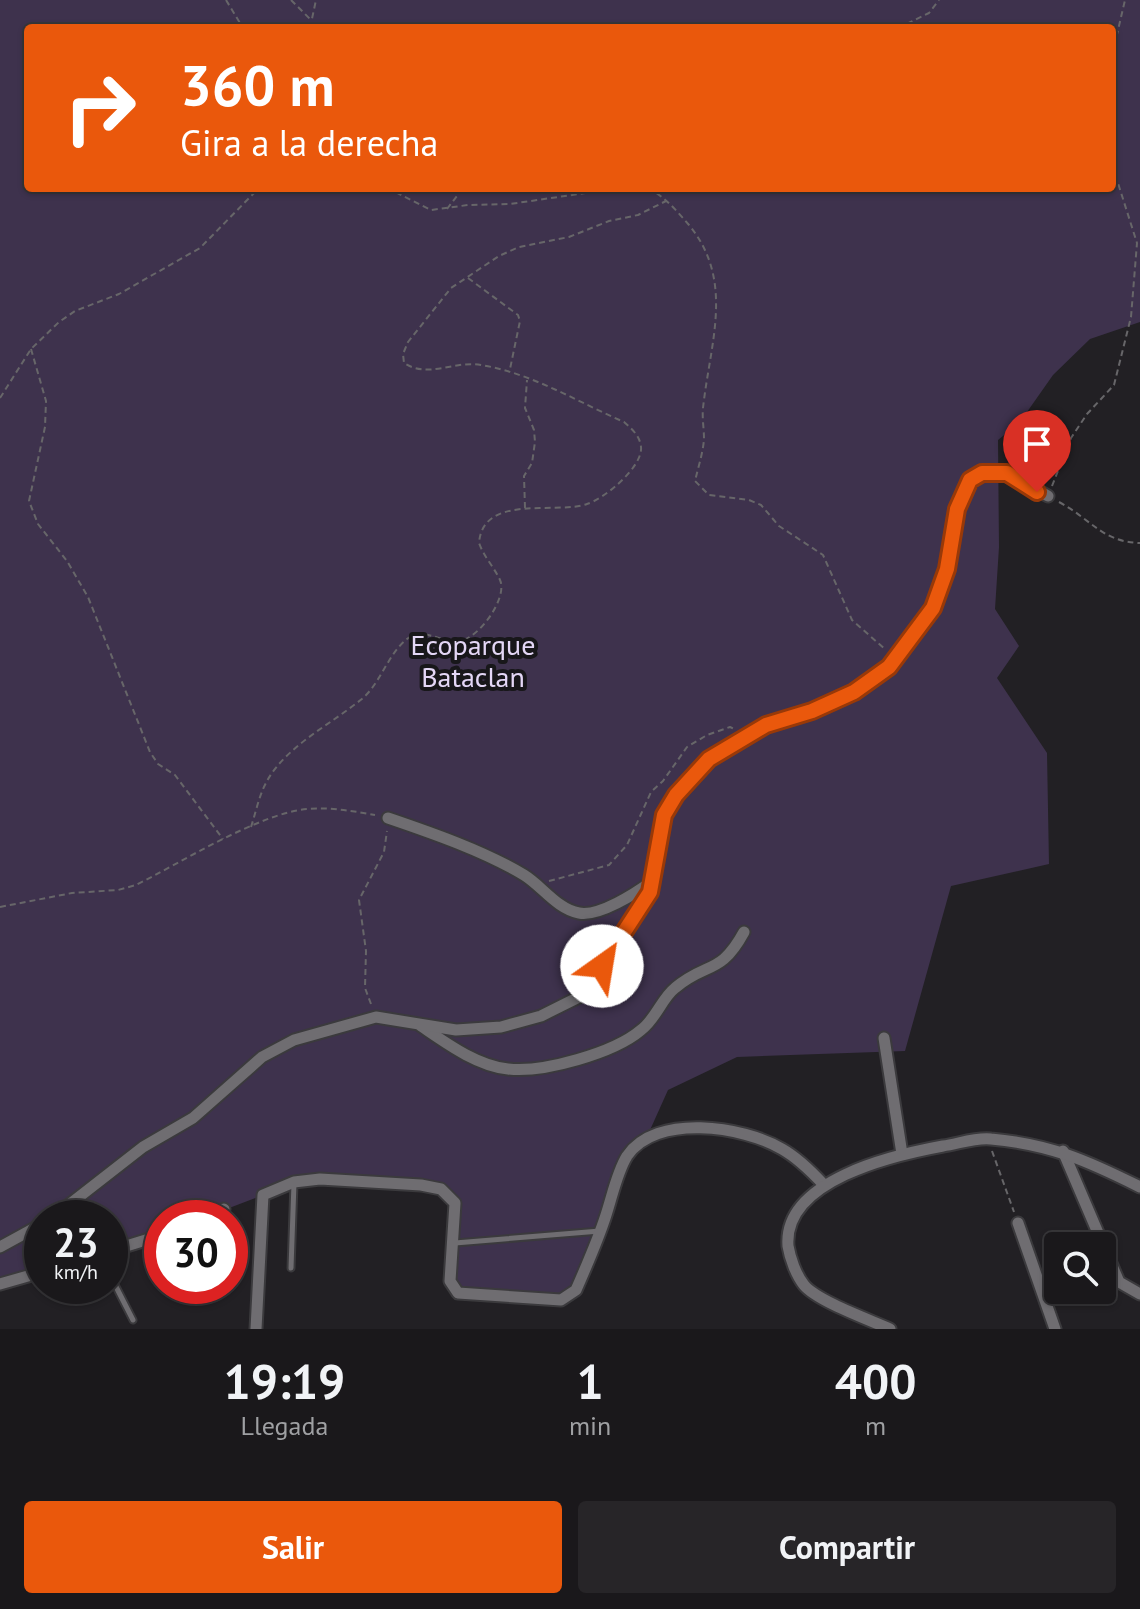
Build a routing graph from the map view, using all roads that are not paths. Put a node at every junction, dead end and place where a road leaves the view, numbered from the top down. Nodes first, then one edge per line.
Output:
1 (1048, 496) road end
2 (388, 818) road end
3 (651, 882) junction
4 (744, 932) dead end
5 (417, 1024) junction
6 (884, 1038) dead end
7 (1063, 1151) junction
8 (902, 1154) junction
9 (294, 1182) junction
10 (824, 1185) junction
11 (1140, 1187) edge
12 (75, 1200) edge
13 (1018, 1223) road end
14 (601, 1231) junction
15 (24, 1234) edge
16 (452, 1243) junction
17 (0, 1247) edge
18 (291, 1268) dead end
19 (24, 1277) edge
20 (0, 1284) edge
21 (1140, 1294) edge
22 (125, 1304) edge
23 (133, 1320) dead end
24 (256, 1329) edge
25 (890, 1329) edge
26 (1055, 1329) edge

1 - 3 street
2 - 3 street
3 - 5 street
4 - 5 street
5 - 12 street
6 - 8 street
7 - 8 street
7 - 11 street
7 - 21 street
8 - 10 street
9 - 16 street
9 - 18 lane
9 - 24 street
10 - 14 street
10 - 25 street
13 - 26 street
14 - 16 lane
14 - 16 street
15 - 17 street
19 - 20 street
22 - 23 lane

